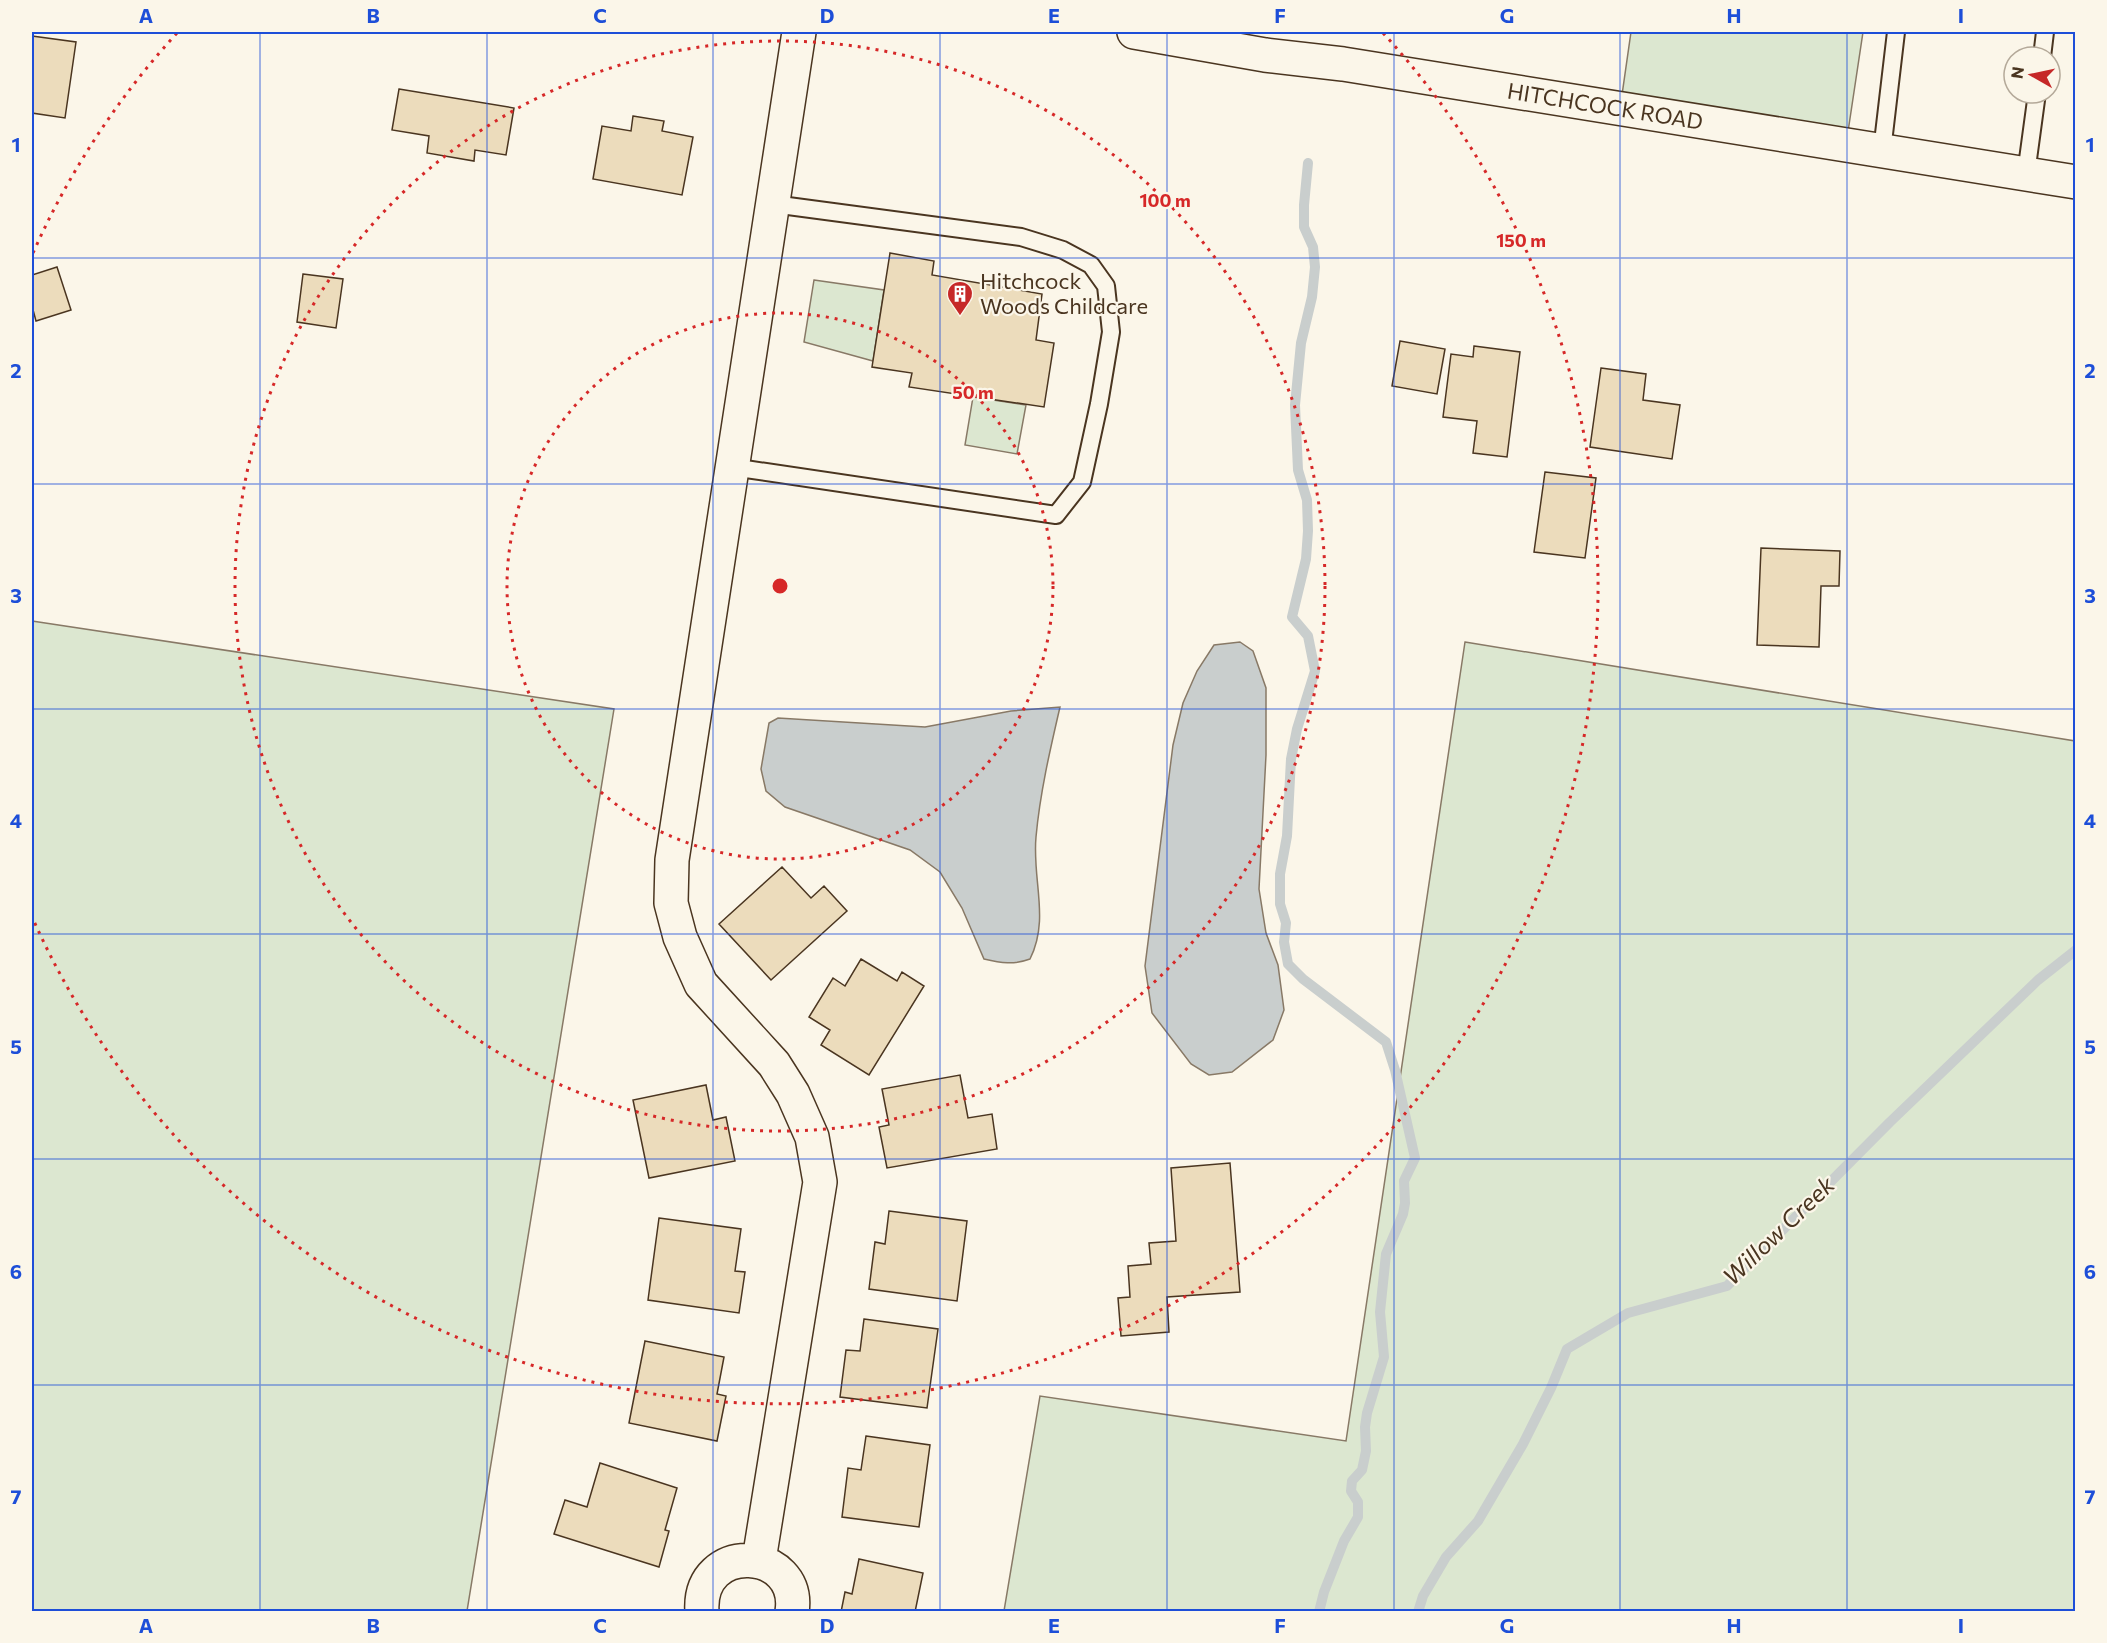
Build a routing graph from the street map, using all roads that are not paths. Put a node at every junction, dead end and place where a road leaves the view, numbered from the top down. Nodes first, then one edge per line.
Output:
1 (799, 32) edge
2 (1134, 32) edge
3 (1896, 32) edge
4 (2035, 105) edge
5 (1882, 151) junction
6 (2026, 174) junction
7 (2076, 182) edge
8 (773, 204) junction
9 (732, 467) junction
10 (759, 1560) junction
11 (702, 1611) edge
12 (792, 1611) edge

1 - 8 street
2 - 5 street, HITCHCOCK ROAD
3 - 5 lane
4 - 6 lane
5 - 6 street, HITCHCOCK ROAD
6 - 7 street, HITCHCOCK ROAD
8 - 9 street
8 - 9 lane
9 - 10 street
10 - 11 street
10 - 12 street

